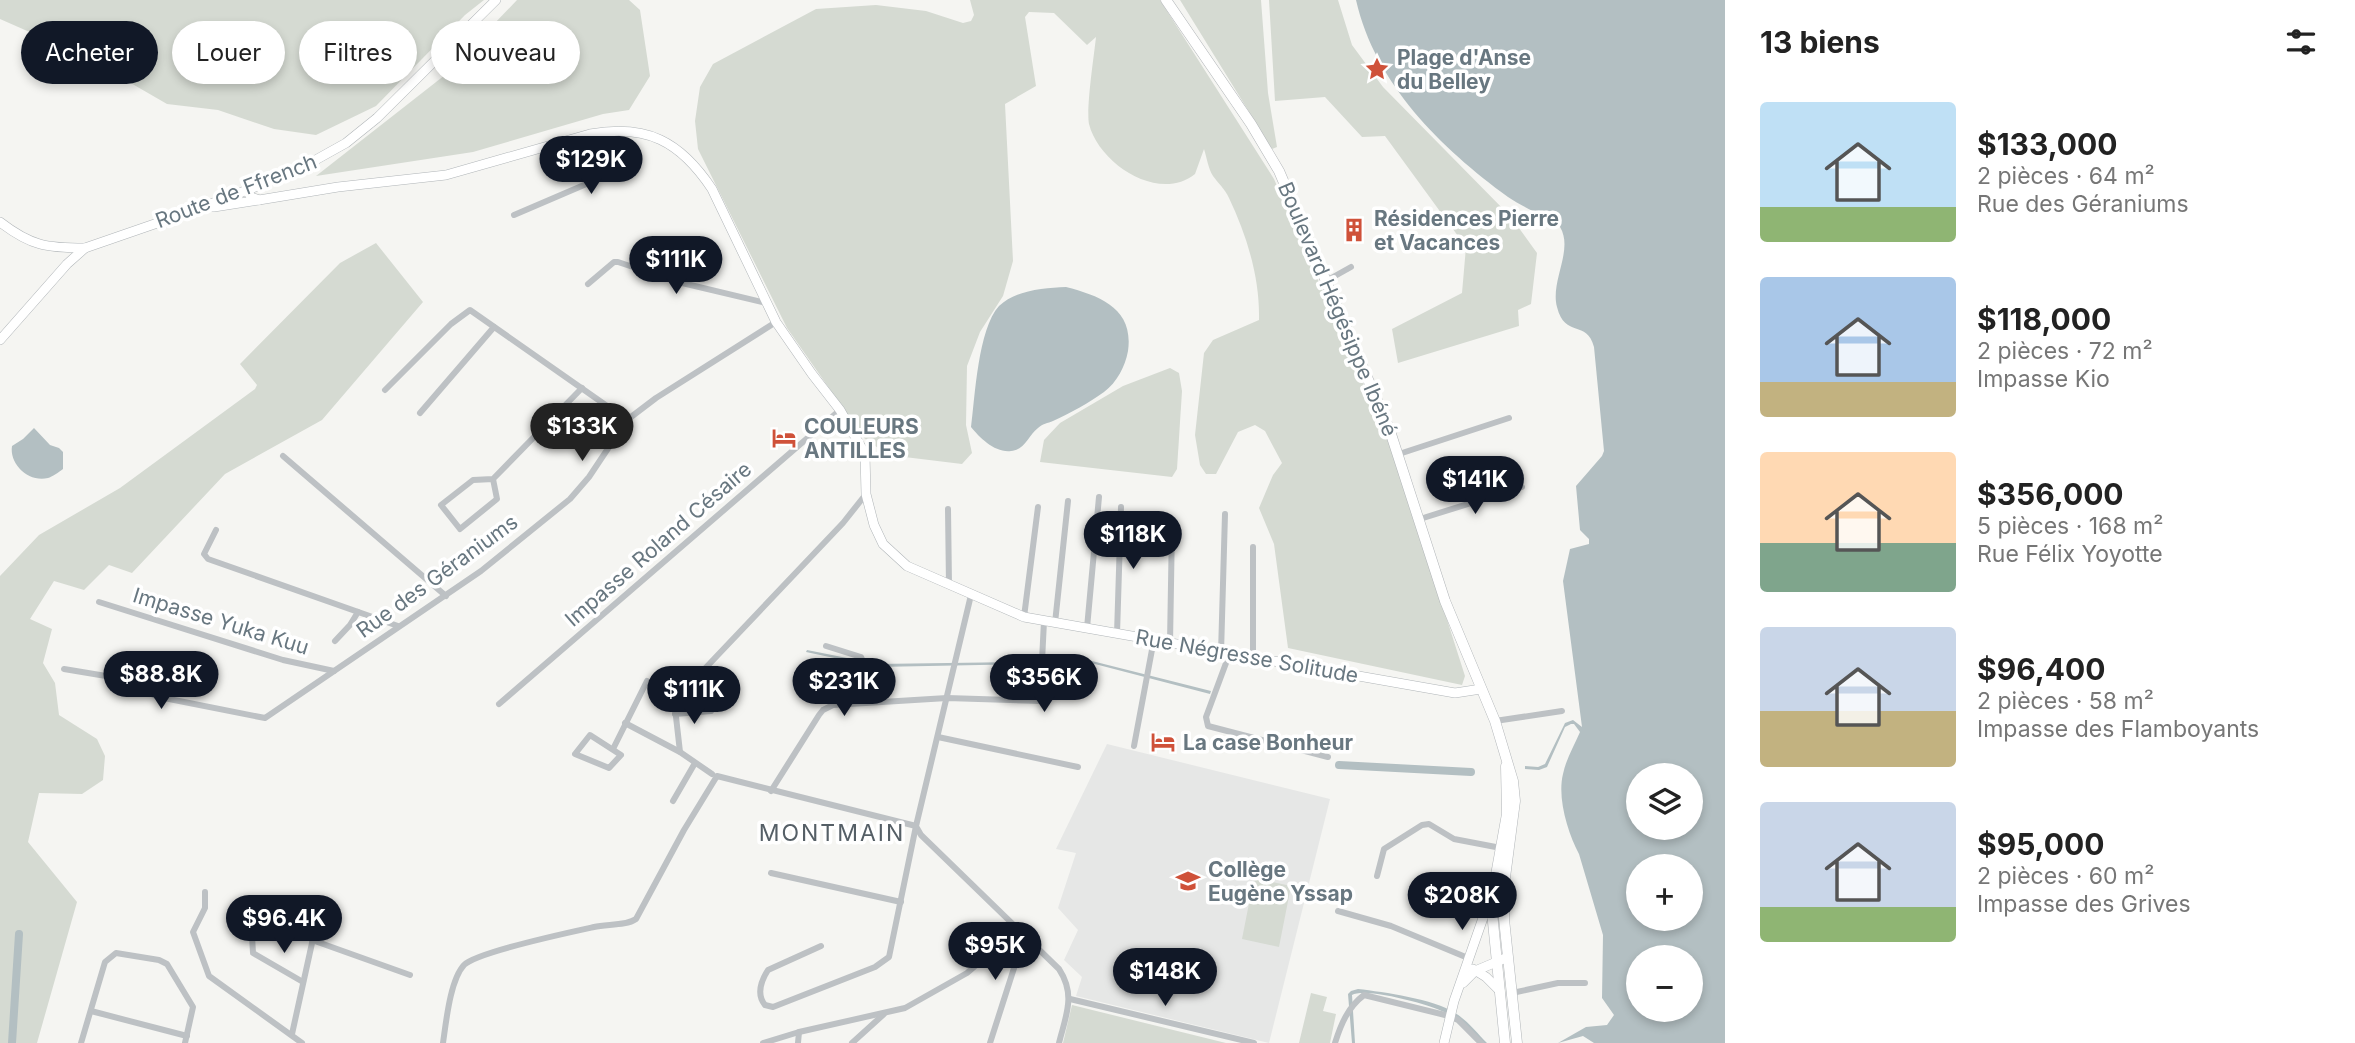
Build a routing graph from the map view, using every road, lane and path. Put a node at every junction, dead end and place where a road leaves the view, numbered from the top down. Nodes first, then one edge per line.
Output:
1 (496, 0) edge
2 (1166, 0) edge
3 (590, 134) junction
4 (260, 186) junction
5 (247, 190) junction
6 (278, 197) junction
7 (259, 200) junction
8 (195, 210) junction
9 (514, 215) dead end
10 (0, 222) edge
11 (58, 248) junction
12 (85, 248) junction
13 (75, 256) junction
14 (1351, 267) dead end
15 (1326, 281) junction
16 (588, 284) dead end
17 (766, 303) junction
18 (776, 322) junction
19 (494, 327) junction
20 (0, 340) edge
21 (582, 387) junction
22 (384, 390) dead end
23 (840, 410) junction
24 (421, 413) dead end
25 (1509, 418) dead end
26 (627, 419) junction
27 (1399, 454) junction
28 (283, 456) dead end
29 (492, 479) junction
30 (1522, 487) dead end
31 (866, 494) junction
32 (1100, 497) dead end
33 (1068, 501) dead end
34 (1038, 507) dead end
35 (1121, 507) dead end
36 (948, 509) dead end
37 (1225, 514) dead end
38 (1420, 519) junction
39 (1172, 526) dead end
40 (216, 530) dead end
41 (1252, 547) dead end
42 (948, 584) junction
43 (971, 595) junction
44 (446, 596) junction
45 (99, 602) dead end
46 (358, 612) junction
47 (1024, 617) junction
48 (1044, 621) junction
49 (1055, 623) junction
50 (398, 626) junction
51 (1087, 628) junction
52 (1117, 634) junction
53 (1154, 639) junction
54 (335, 640) dead end
55 (1170, 643) junction
56 (826, 646) dead end
57 (1225, 654) junction
58 (1253, 658) junction
59 (64, 668) dead end
60 (334, 671) junction
61 (647, 681) dead end
62 (1481, 689) junction
63 (947, 698) junction
64 (859, 703) junction
65 (499, 704) dead end
66 (711, 711) dead end
67 (1562, 711) dead end
68 (676, 714) junction
69 (1495, 721) junction
70 (625, 723) junction
71 (938, 737) junction
72 (1134, 746) dead end
73 (613, 749) junction
74 (680, 752) junction
75 (1328, 757) dead end
76 (1506, 759) junction
77 (695, 763) junction
78 (1078, 767) dead end
79 (712, 774) dead end
80 (771, 791) junction
81 (673, 801) dead end
82 (916, 826) junction
83 (1502, 848) junction
84 (771, 873) dead end
85 (1377, 876) dead end
86 (1494, 888) junction
87 (1416, 891) dead end
88 (205, 892) dead end
89 (901, 902) junction
90 (1486, 910) junction
91 (1338, 911) dead end
92 (316, 925) dead end
93 (1018, 929) junction
94 (1493, 931) junction
95 (1476, 935) junction
96 (253, 936) dead end
97 (1506, 939) junction
98 (312, 940) junction
99 (821, 946) dead end
100 (1035, 946) junction
101 (1508, 957) junction
102 (1467, 961) junction
103 (1497, 962) junction
104 (1475, 971) junction
105 (410, 975) dead end
106 (303, 982) junction
107 (1585, 983) dead end
108 (1459, 987) junction
109 (1500, 991) junction
110 (1512, 993) junction
111 (1070, 999) junction
112 (91, 1012) junction
113 (884, 1014) junction
114 (1449, 1016) junction
115 (799, 1032) junction
116 (292, 1034) junction
117 (186, 1039) edge
118 (81, 1043) edge
119 (302, 1043) edge
120 (443, 1043) edge
121 (763, 1043) edge
122 (798, 1043) edge
123 (852, 1043) edge
124 (990, 1043) edge
125 (1059, 1043) edge
126 (1254, 1043) edge
127 (1335, 1043) edge
128 (1444, 1043) edge
129 (1481, 1043) edge
130 (1506, 1043) edge
131 (1517, 1043) edge

1 - 4 street, Route de Ffrench
2 - 15 main road, Boulevard Hégésippe Ibéné
3 - 6 street, Rue Négresse Solitude
3 - 9 street
3 - 17 street, Rue Négresse Solitude
4 - 5 street, Route de Ffrench
4 - 6 street
5 - 7 street
5 - 8 street, Route de Ffrench
6 - 7 street, Rue Négresse Solitude
7 - 8 street, Rue Négresse Solitude
8 - 12 street, Route de Ffrench
10 - 11 street
11 - 12 street
11 - 13 street
12 - 13 street, Route de Ffrench
13 - 20 street, Route de Ffrench
14 - 15 street
15 - 27 main road, Boulevard Hégésippe Ibéné
16 - 17 street
17 - 18 street, Rue Négresse Solitude
18 - 23 street, Rue Négresse Solitude
18 - 26 street, Rue des Géraniums
19 - 21 street
19 - 22 street
19 - 24 street
21 - 26 street
21 - 29 street
23 - 31 street, Rue Négresse Solitude
23 - 65 street, Impasse Roland Césaire
25 - 27 street
26 - 44 street, Rue des Géraniums
27 - 38 main road, Boulevard Hégésippe Ibéné
28 - 44 street
29 - 29 street
30 - 38 street
31 - 42 street, Rue Négresse Solitude
31 - 68 street
32 - 51 street
33 - 49 street
34 - 47 street
35 - 52 street
36 - 42 street
37 - 57 street
38 - 62 main road, Boulevard Hégésippe Ibéné
39 - 55 street
40 - 46 street
41 - 58 street
42 - 43 street, Rue Négresse Solitude
43 - 47 street, Rue Négresse Solitude
43 - 63 street
44 - 50 street, Rue des Géraniums
45 - 60 street, Impasse Yuka Kuu
46 - 50 street
46 - 54 street
47 - 48 street, Rue Négresse Solitude
48 - 49 street, Rue Négresse Solitude
48 - 63 street
49 - 51 street, Rue Négresse Solitude
50 - 60 street, Rue des Géraniums
51 - 52 street, Rue Négresse Solitude
52 - 53 street, Rue Négresse Solitude
53 - 55 street, Rue Négresse Solitude
53 - 72 street
55 - 57 street, Rue Négresse Solitude
56 - 64 street
57 - 58 street, Rue Négresse Solitude
57 - 75 street
58 - 62 street, Rue Négresse Solitude
59 - 60 street, Rue des Géraniums
61 - 70 street
62 - 69 main road, Boulevard Hégésippe Ibéné
63 - 64 street
63 - 71 street
64 - 80 street
66 - 68 street
67 - 69 street
68 - 74 street
69 - 76 main road, Boulevard Hégésippe Ibéné
70 - 73 street
70 - 74 street
71 - 78 street
71 - 82 street
73 - 73 street
74 - 77 street
76 - 83 main road, Boulevard Hégésippe Ibéné
76 - 97 main road, Boulevard Hégésippe Ibéné
77 - 79 street
77 - 81 street
80 - 82 street
80 - 120 street
82 - 89 street
82 - 93 street
83 - 85 street
83 - 86 main road, Boulevard Hégésippe Ibéné
84 - 89 street
86 - 90 street
86 - 94 main road, Boulevard Hégésippe Ibéné
87 - 90 street
88 - 116 street
89 - 99 street
90 - 95 street
91 - 102 street
92 - 98 street
93 - 100 street
93 - 113 street
94 - 95 street
94 - 97 street
94 - 103 main road, Boulevard Hégésippe Ibéné
95 - 102 street
96 - 106 street
97 - 101 main road, Boulevard Hégésippe Ibéné
98 - 105 street
98 - 106 street
100 - 111 street
100 - 124 street
101 - 103 street
101 - 110 main road, Boulevard Hégésippe Ibéné
102 - 104 street
102 - 108 street
103 - 104 street
103 - 109 main road, Boulevard Hégésippe Ibéné
104 - 108 street
104 - 109 street
106 - 116 street
107 - 110 street
108 - 114 street
109 - 130 main road, Boulevard Hégésippe Ibéné
110 - 131 main road, Boulevard Hégésippe Ibéné
111 - 125 street
111 - 126 street
112 - 117 street
112 - 117 street
112 - 118 street
113 - 115 street
113 - 123 street
114 - 127 street
114 - 128 street
114 - 129 street
115 - 121 street
115 - 122 street
116 - 119 street

